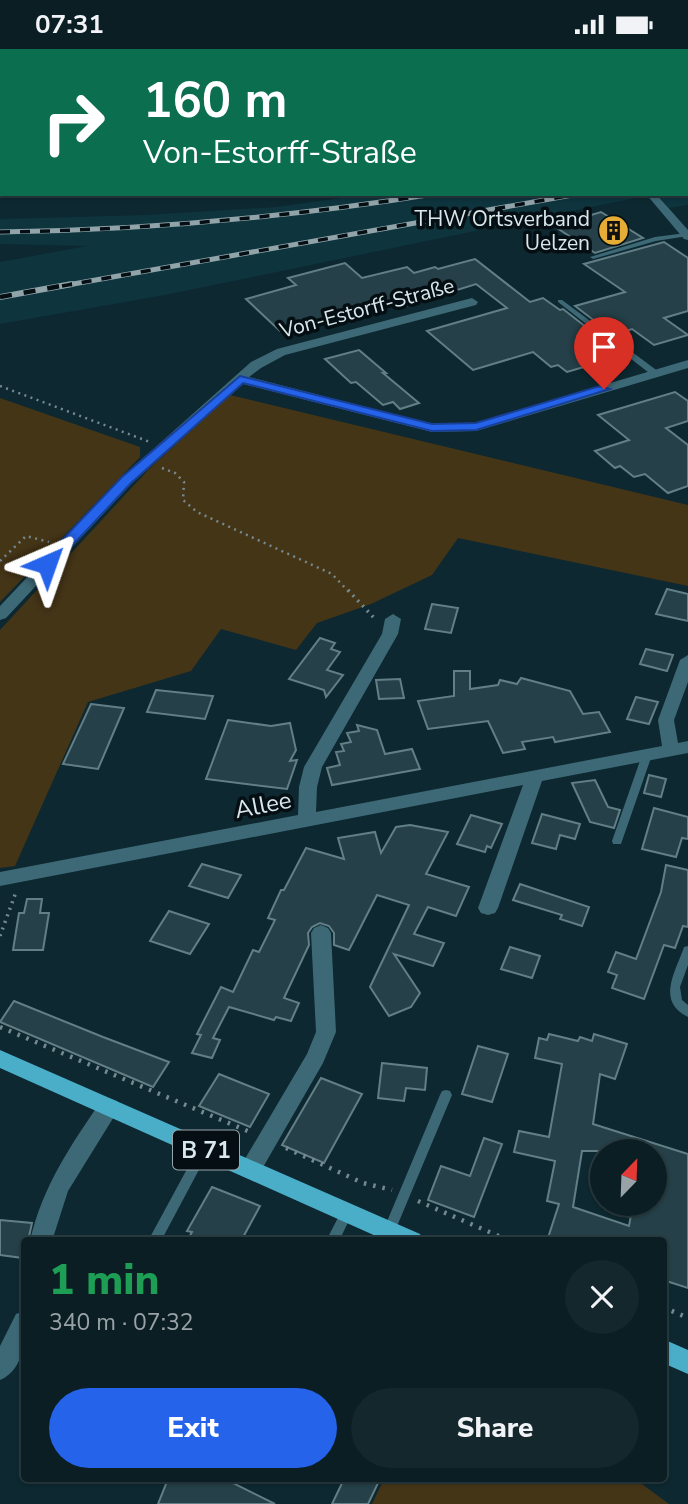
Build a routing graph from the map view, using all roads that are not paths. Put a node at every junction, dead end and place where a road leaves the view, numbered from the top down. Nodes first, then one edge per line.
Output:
1 (652, 196) edge
2 (685, 230) edge
3 (593, 257) dead end
4 (559, 301) dead end
5 (472, 302) dead end
6 (688, 364) edge
7 (656, 373) junction
8 (240, 379) junction
9 (0, 615) edge
10 (392, 627) road end
11 (688, 660) edge
12 (679, 749) edge
13 (647, 755) junction
14 (534, 777) junction
15 (307, 821) junction
16 (617, 841) dead end
17 (0, 879) edge
18 (488, 908) dead end
19 (321, 933) dead end
20 (688, 950) edge
21 (688, 1012) edge
22 (0, 1059) edge
23 (446, 1095) dead end
24 (109, 1107) junction
25 (204, 1149) junction
26 (250, 1169) junction
27 (347, 1212) junction
28 (389, 1231) junction
29 (42, 1237) edge
30 (156, 1237) edge
31 (334, 1237) edge
32 (403, 1237) edge
33 (21, 1332) edge
34 (667, 1354) edge
35 (688, 1362) edge
36 (0, 1367) edge

1 - 2 street
2 - 3 lane
4 - 7 lane
5 - 8 street, Von-Estorff-Straße
6 - 7 street
7 - 8 street
8 - 9 street, Von-Estorff-Straße
10 - 15 street
11 - 12 street
12 - 13 street, Allee
13 - 14 street, Allee
13 - 16 lane
14 - 15 street, Allee
14 - 18 street
15 - 17 street, Allee
19 - 26 street
20 - 21 lane
22 - 24 main road, B 71
23 - 28 lane
24 - 25 main road, B 71
24 - 29 street
25 - 26 main road, B 71
25 - 30 lane
26 - 27 main road, B 71
27 - 28 main road, B 71
27 - 31 lane
28 - 32 main road, B 71
33 - 36 street
34 - 35 main road

